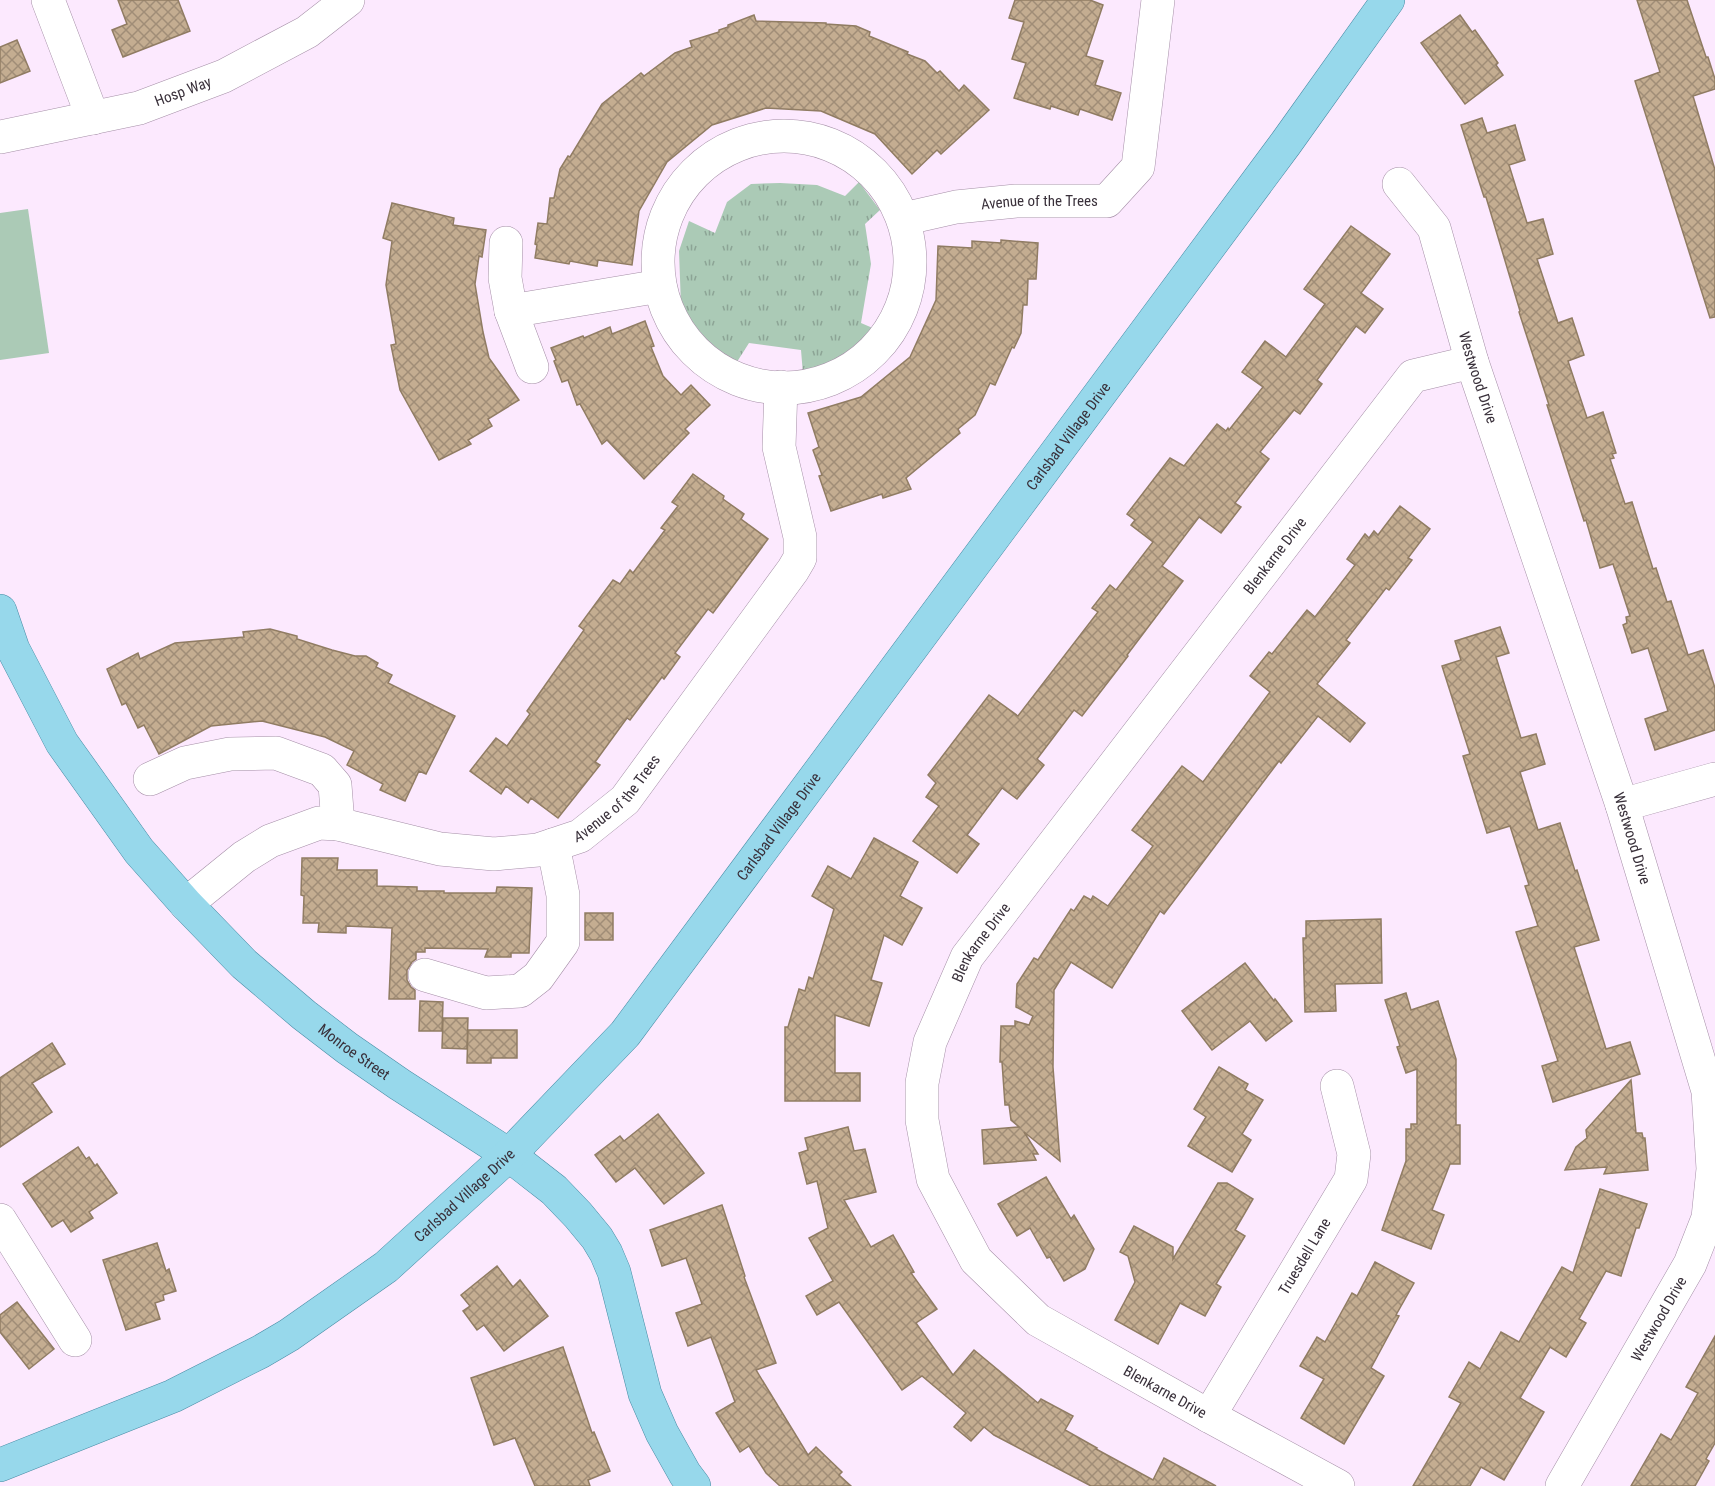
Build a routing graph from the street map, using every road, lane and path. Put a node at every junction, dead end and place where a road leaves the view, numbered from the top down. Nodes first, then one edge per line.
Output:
1 (48, 0) edge
2 (348, 0) edge
3 (1158, 0) edge
4 (1388, 0) edge
5 (93, 118) junction
6 (0, 137) edge
7 (1398, 184) dead end
8 (903, 219) junction
9 (506, 243) dead end
10 (660, 286) junction
11 (512, 311) junction
12 (1472, 362) junction
13 (532, 367) dead end
14 (780, 387) junction
15 (0, 611) edge
16 (150, 779) dead end
17 (1715, 779) edge
18 (1622, 805) junction
19 (338, 824) junction
20 (553, 845) junction
21 (186, 904) junction
22 (424, 975) dead end
23 (1337, 1086) dead end
24 (509, 1155) junction
25 (0, 1220) edge
26 (75, 1340) dead end
27 (1209, 1416) junction
28 (0, 1465) edge
29 (694, 1486) edge
30 (1338, 1486) edge
31 (1562, 1486) edge

1 - 5 street
2 - 5 street, Hosp Way
3 - 8 street, Avenue of the Trees
4 - 24 main road, Carlsbad Village Drive
5 - 6 street, Hosp Way
7 - 12 street, Westwood Drive
8 - 10 street
8 - 14 street
9 - 11 street
10 - 11 street
10 - 14 street
11 - 13 street
12 - 18 street, Westwood Drive
12 - 27 street, Blenkarne Drive
14 - 20 street, Avenue of the Trees
15 - 21 main road, Monroe Street
16 - 19 street
17 - 18 street
18 - 31 street, Westwood Drive
19 - 20 street, Avenue of the Trees
19 - 21 street, Avenue of the Trees
20 - 22 street
21 - 24 main road, Monroe Street
23 - 27 street, Truesdell Lane
24 - 28 main road, Carlsbad Village Drive
24 - 29 main road, Monroe Street
25 - 26 street
27 - 30 street, Blenkarne Drive

